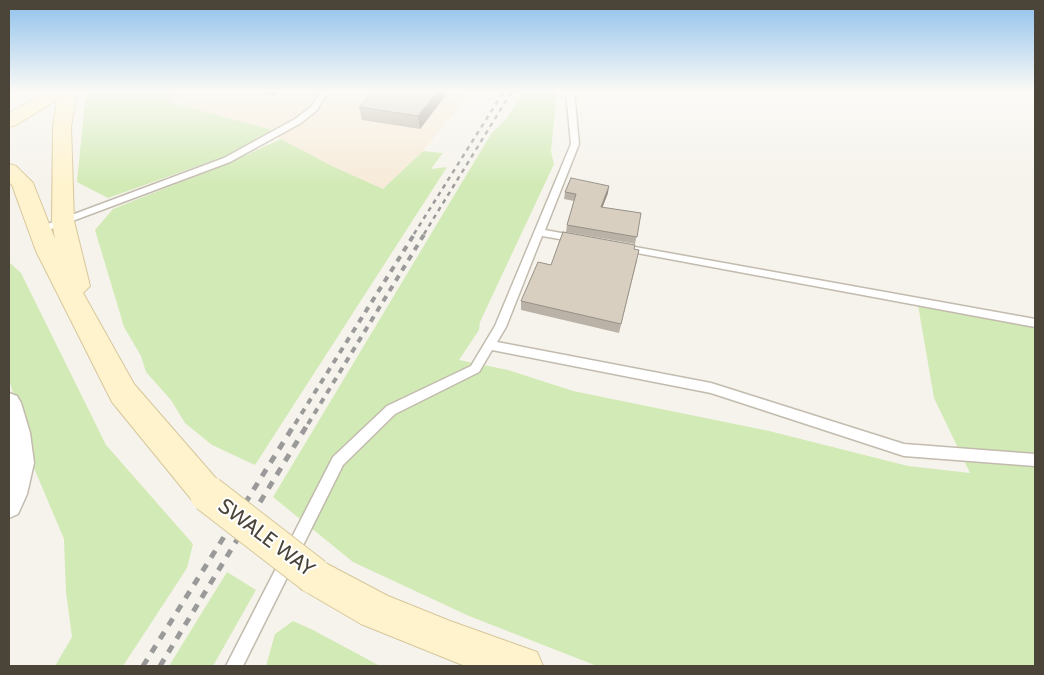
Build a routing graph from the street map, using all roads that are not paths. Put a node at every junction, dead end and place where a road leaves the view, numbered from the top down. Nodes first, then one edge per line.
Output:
1 (63, 122) edge
2 (296, 122) edge
3 (573, 122) edge
4 (9, 170) edge
5 (63, 221) junction
6 (40, 230) junction
7 (539, 232) junction
8 (588, 241) edge
9 (617, 246) edge
10 (84, 316) junction
11 (1035, 323) edge
12 (490, 345) junction
13 (9, 403) edge
14 (1035, 460) edge
15 (9, 505) edge
16 (234, 666) edge
17 (523, 666) edge

1 - 5 main road, SWALE WAY
2 - 5 lane
3 - 7 lane
4 - 6 main road, SWALE WAY
5 - 6 lane
5 - 10 main road, SWALE WAY
6 - 10 main road, SWALE WAY
7 - 8 lane
7 - 12 lane
9 - 11 lane
10 - 17 main road, SWALE WAY, bridge
12 - 14 lane
12 - 16 lane
13 - 15 street

